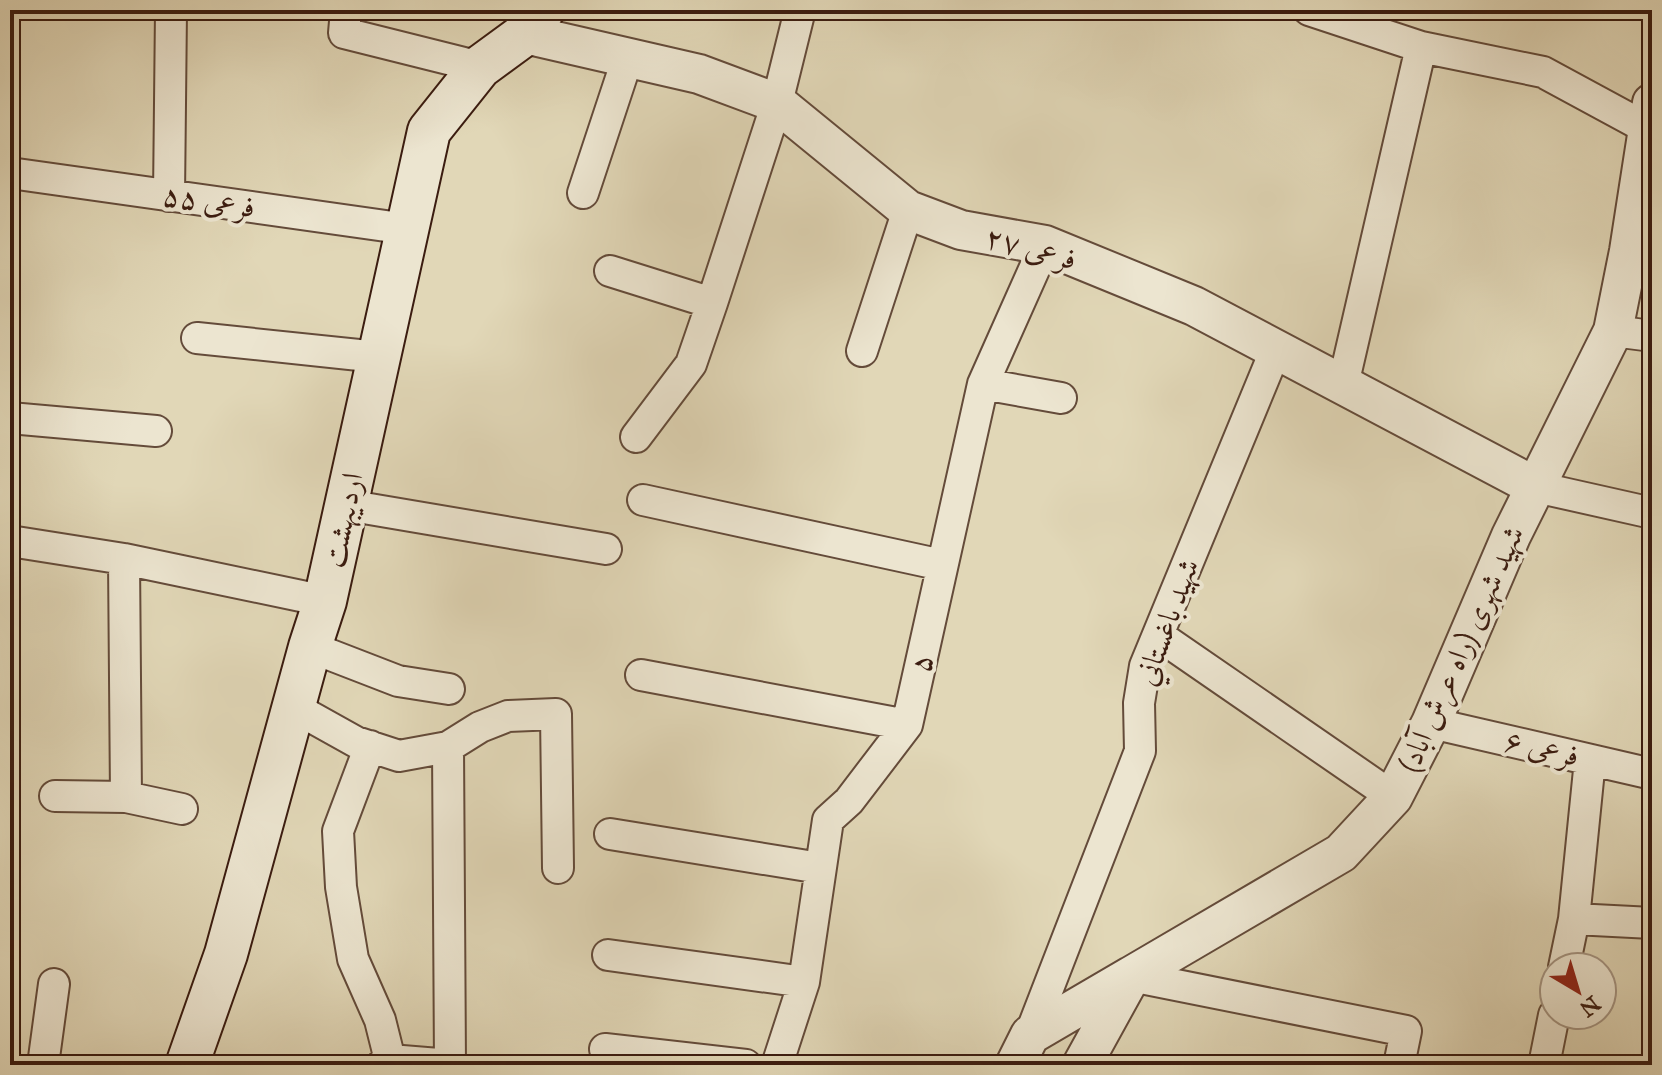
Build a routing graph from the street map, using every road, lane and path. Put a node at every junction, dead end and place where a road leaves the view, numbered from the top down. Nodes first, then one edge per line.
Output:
1 (171, 10) edge
2 (346, 10) edge
3 (800, 10) edge
4 (1309, 10) edge
5 (534, 22) edge
6 (1421, 47) junction
7 (628, 57) junction
8 (480, 67) junction
9 (777, 103) junction
10 (1651, 121) edge
11 (10, 173) edge
12 (583, 193) dead end
13 (169, 196) junction
14 (908, 210) junction
15 (407, 229) junction
16 (1045, 245) junction
17 (610, 271) dead end
18 (712, 303) junction
19 (1613, 331) junction
20 (1652, 336) edge
21 (197, 338) dead end
22 (1276, 349) junction
23 (862, 351) dead end
24 (378, 357) junction
25 (983, 384) junction
26 (1343, 385) junction
27 (1061, 398) dead end
28 (10, 418) edge
29 (156, 431) dead end
30 (636, 437) dead end
31 (1536, 487) junction
32 (643, 500) dead end
33 (346, 505) junction
34 (1652, 513) edge
35 (10, 541) edge
36 (606, 549) dead end
37 (124, 559) junction
38 (942, 565) junction
39 (325, 601) junction
40 (1158, 635) junction
41 (310, 647) junction
42 (641, 675) dead end
43 (449, 689) dead end
44 (295, 708) junction
45 (1431, 723) junction
46 (907, 725) junction
47 (370, 746) junction
48 (448, 747) junction
49 (1590, 760) junction
50 (1652, 774) edge
51 (55, 796) dead end
52 (126, 797) junction
53 (1393, 797) junction
54 (182, 809) dead end
55 (610, 834) dead end
56 (558, 868) dead end
57 (820, 868) junction
58 (1574, 919) junction
59 (1652, 923) edge
60 (1567, 951) edge
61 (608, 955) dead end
62 (1131, 976) junction
63 (804, 982) junction
64 (54, 984) dead end
65 (1551, 1031) edge
66 (605, 1049) dead end
67 (1022, 1050) edge
68 (386, 1062) edge
69 (43, 1065) edge
70 (187, 1065) edge
71 (450, 1065) edge
72 (746, 1065) edge
73 (777, 1065) edge
74 (1082, 1065) edge
75 (1399, 1065) edge
76 (1544, 1065) edge

1 - 13 street
2 - 8 street
3 - 9 street
4 - 6 street
5 - 7 street, فرعی ۲۷
5 - 8 main road, اردیبهشت
6 - 10 street
6 - 26 street
7 - 9 street, فرعی ۲۷
7 - 12 street
8 - 15 main road, اردیبهشت
9 - 14 street, فرعی ۲۷
9 - 18 street
10 - 19 street, شهید شهری (راه عرش آباد)
11 - 13 street, فرعی ۵۵
13 - 15 street, فرعی ۵۵
14 - 16 street, فرعی ۲۷
14 - 23 street
15 - 24 main road, اردیبهشت
16 - 22 street, فرعی ۲۷
16 - 25 street, ۵
17 - 18 street
18 - 30 street
19 - 20 street
19 - 31 street, شهید شهری (راه عرش آباد)
21 - 24 street
22 - 26 street, فرعی ۲۷
22 - 40 street, شهيد باغستاني
24 - 33 main road, اردیبهشت
25 - 27 street
25 - 38 street, ۵
26 - 31 street, فرعی ۲۷
28 - 29 street
31 - 34 street
31 - 45 street, شهید شهری (راه عرش آباد)
32 - 38 street
33 - 36 street
33 - 39 main road, اردیبهشت
35 - 37 street
37 - 39 street
37 - 52 street
38 - 46 street, ۵
39 - 41 main road, اردیبهشت
40 - 53 street
40 - 67 street, شهيد باغستاني
41 - 43 street
41 - 44 main road, اردیبهشت
42 - 46 street
44 - 47 street
44 - 70 main road, اردیبهشت
45 - 49 street, فرعی ۶
45 - 53 street, شهید شهری (راه عرش آباد)
46 - 57 street, ۵
47 - 48 street
47 - 68 street
48 - 56 street
48 - 71 street
49 - 50 street, فرعی ۶
49 - 58 street
51 - 52 street
52 - 54 street
53 - 62 street, شهید شهری (راه عرش آباد)
55 - 57 street
57 - 63 street, ۵
58 - 59 street
58 - 60 street
61 - 63 street
62 - 67 street, شهید شهری (راه عرش آباد)
62 - 74 street
62 - 75 street
63 - 73 street, ۵
64 - 69 street
65 - 76 street
66 - 72 street
68 - 71 street

